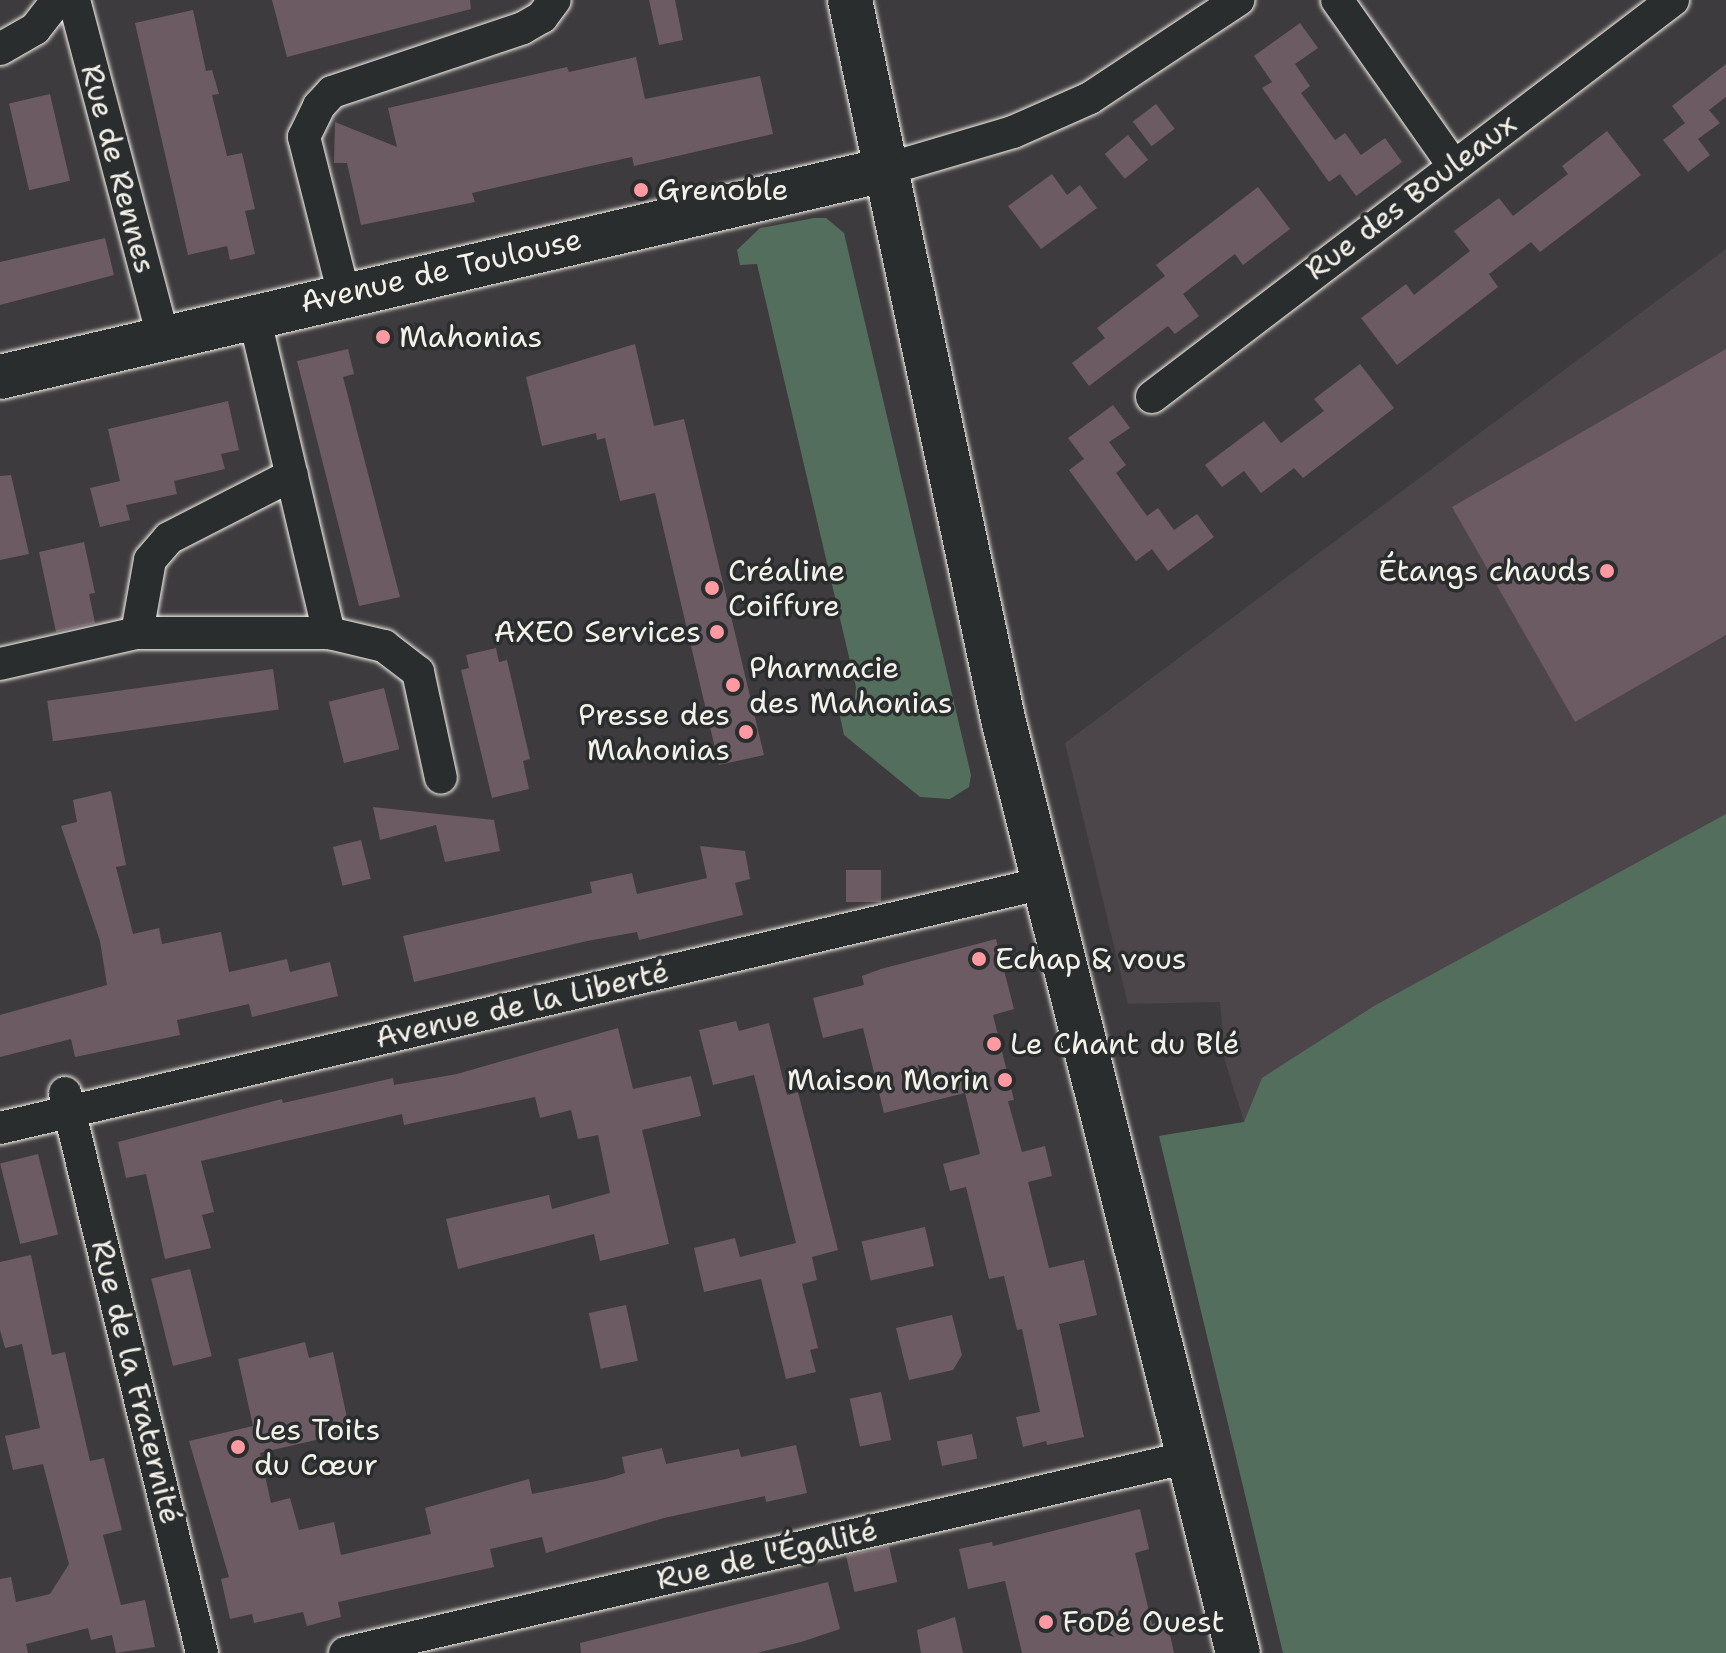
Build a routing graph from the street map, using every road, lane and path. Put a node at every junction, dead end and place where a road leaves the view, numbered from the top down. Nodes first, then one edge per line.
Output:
1 (58, 0) edge
2 (74, 0) edge
3 (555, 0) edge
4 (850, 0) edge
5 (1238, 0) edge
6 (1337, 0) edge
7 (1673, 0) edge
8 (0, 49) edge
9 (1453, 165) junction
10 (884, 170) junction
11 (344, 295) junction
12 (254, 316) junction
13 (163, 338) junction
14 (0, 377) edge
15 (1152, 397) dead end
16 (292, 475) junction
17 (137, 633) junction
18 (329, 633) junction
19 (0, 664) edge
20 (441, 778) dead end
21 (1044, 883) junction
22 (67, 1102) junction
23 (0, 1128) edge
24 (1189, 1457) junction
25 (202, 1653) edge
26 (345, 1653) edge
27 (1238, 1653) edge

1 - 8 street
2 - 13 street, Rue de Rennes
3 - 11 street
4 - 10 main road
5 - 10 street
6 - 9 street
7 - 9 street, Rue des Bouleaux
9 - 15 street, Rue des Bouleaux
10 - 11 main road, Avenue de Toulouse
10 - 21 main road
11 - 12 main road, Avenue de Toulouse
12 - 13 main road, Avenue de Toulouse
12 - 16 street
13 - 14 main road, Avenue de Toulouse
16 - 17 street
16 - 18 street
17 - 18 street
17 - 19 street
18 - 20 street
21 - 22 street, Avenue de la Liberté
21 - 24 main road
22 - 23 street, Avenue de la Liberté
22 - 25 street, Rue de la Fraternité
24 - 26 street, Rue de l'Égalité
24 - 27 main road

